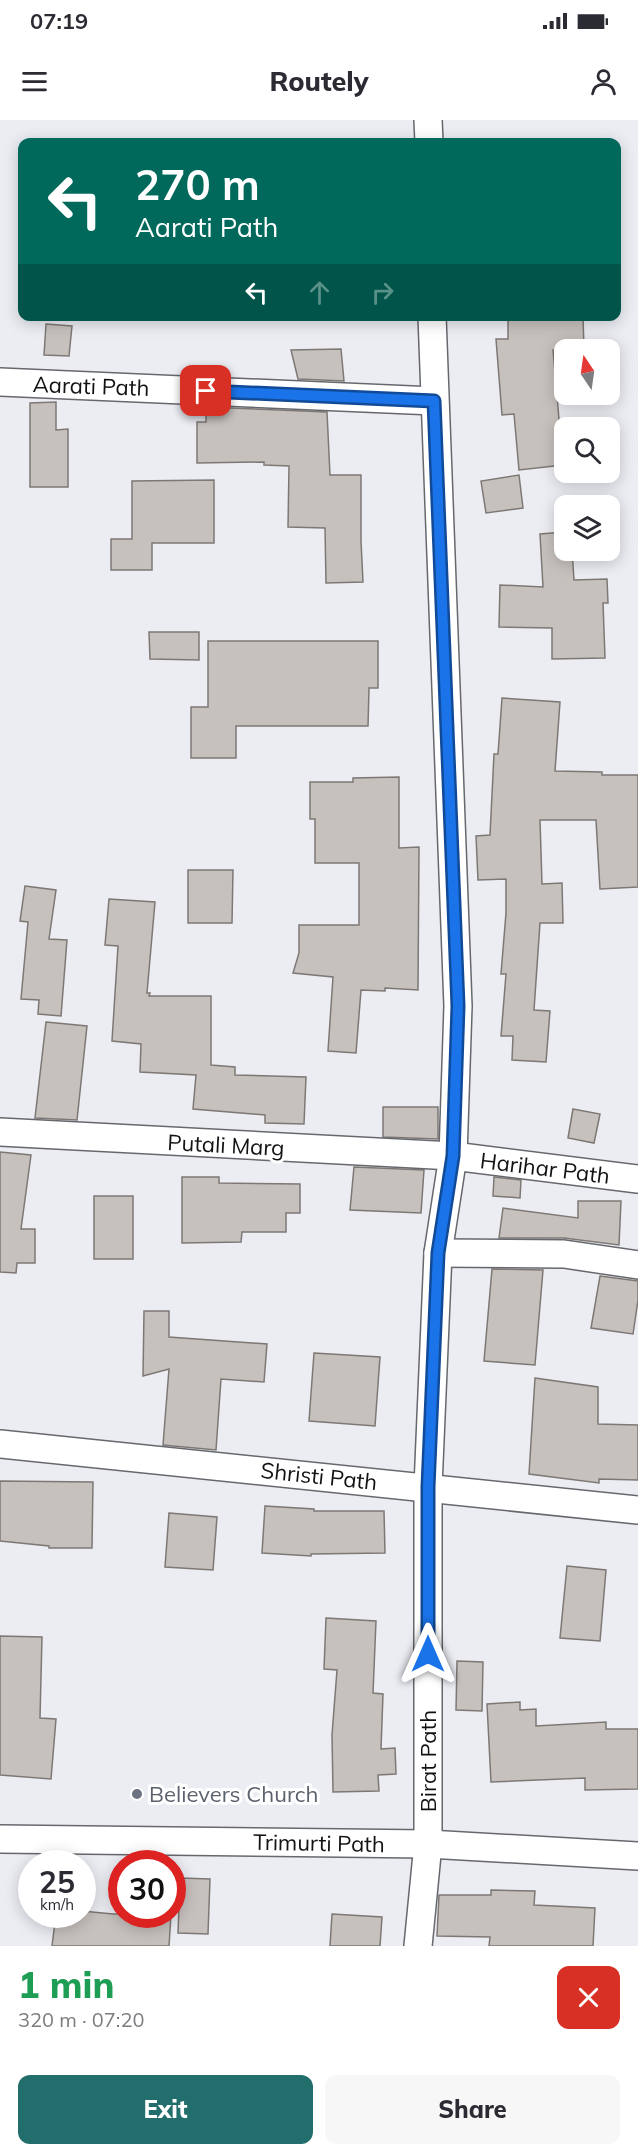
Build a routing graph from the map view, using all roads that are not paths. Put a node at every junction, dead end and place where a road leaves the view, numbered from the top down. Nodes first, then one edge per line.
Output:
1 (428, 120) edge
2 (429, 138) edge
3 (432, 321) edge
4 (0, 382) edge
5 (434, 401) junction
6 (0, 1132) edge
7 (453, 1156) junction
8 (638, 1179) edge
9 (438, 1253) junction
10 (638, 1265) edge
11 (0, 1444) edge
12 (428, 1487) junction
13 (638, 1510) edge
14 (0, 1839) edge
15 (428, 1844) junction
16 (638, 1856) edge
17 (418, 1946) edge

1 - 2 street
3 - 5 street, Birat Path
4 - 5 street, Aarati Path
5 - 7 street, Birat Path
6 - 7 street, Putali Marg
7 - 8 street, Harihar Path
7 - 9 street, Birat Path
9 - 10 street
9 - 12 street, Birat Path
11 - 12 street, Shristi Path
12 - 13 street, Shristi Path
12 - 15 street, Birat Path
14 - 15 street, Trimurti Path
15 - 16 street, Trimurti Path
15 - 17 street, Birat Path

